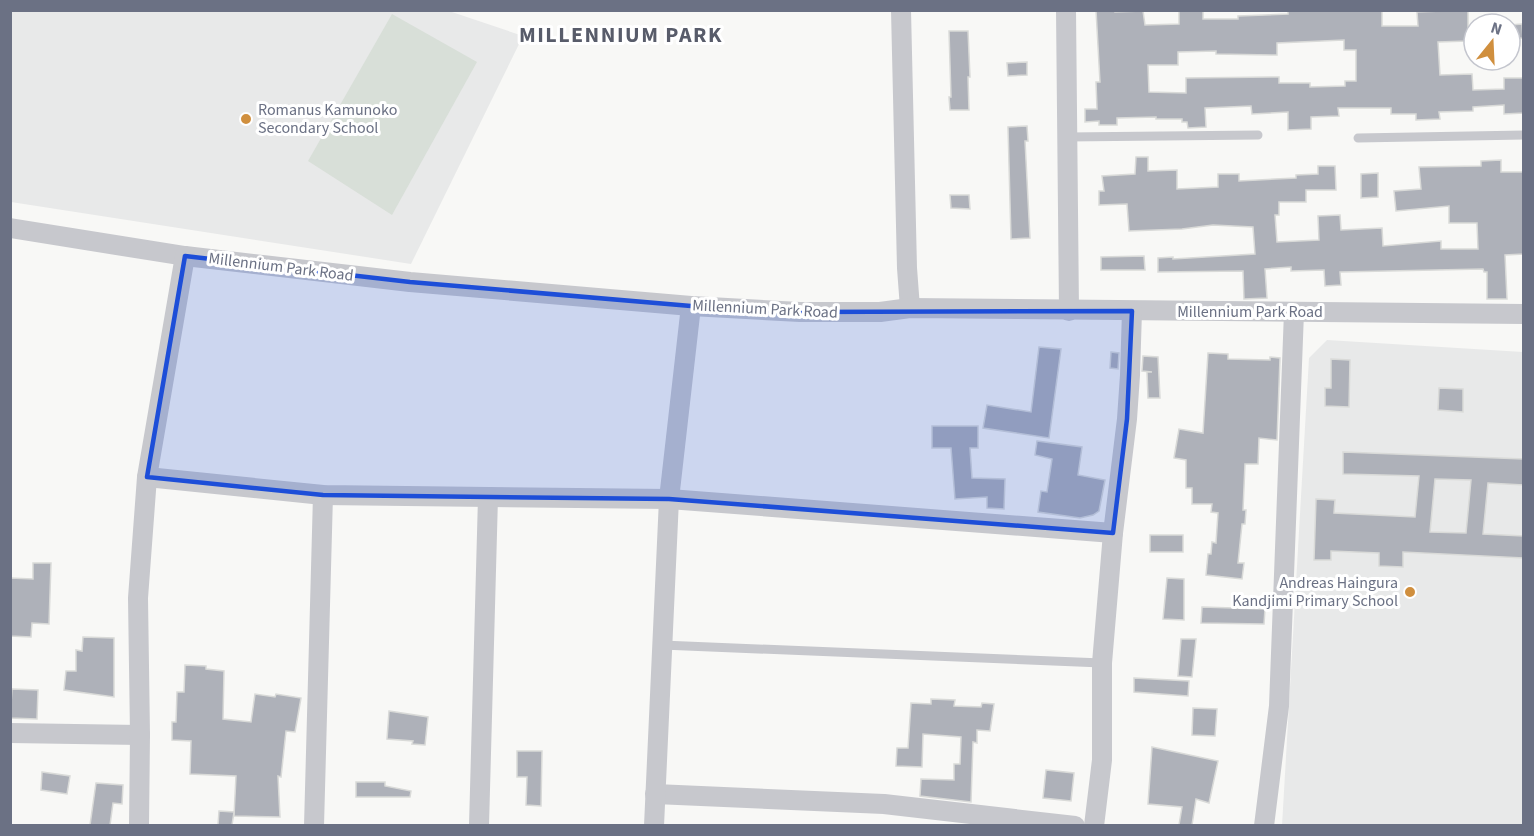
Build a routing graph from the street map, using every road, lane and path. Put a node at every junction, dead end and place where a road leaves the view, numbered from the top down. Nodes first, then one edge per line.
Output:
1 (902, 10) edge
2 (1066, 10) edge
3 (1258, 135) dead end
4 (1524, 135) edge
5 (1067, 137) junction
6 (1358, 138) dead end
7 (10, 228) edge
8 (185, 256) junction
9 (691, 306) junction
10 (910, 308) junction
11 (1069, 311) junction
12 (1132, 311) junction
13 (1294, 312) junction
14 (1524, 314) edge
15 (147, 477) junction
16 (323, 495) junction
17 (488, 497) junction
18 (669, 499) junction
19 (1113, 533) junction
20 (662, 645) junction
21 (1102, 663) junction
22 (10, 733) edge
23 (140, 735) junction
24 (655, 794) junction
25 (140, 825) edge
26 (314, 825) edge
27 (479, 825) edge
28 (654, 825) edge
29 (1075, 825) edge
30 (1094, 825) edge
31 (1264, 825) edge

1 - 10 street
2 - 5 street
3 - 5 lane
4 - 6 lane
5 - 11 street
7 - 8 street, Millennium Park Road
8 - 9 street, Millennium Park Road
8 - 15 street
9 - 10 street, Millennium Park Road
9 - 18 street
10 - 11 street, Millennium Park Road
11 - 12 street, Millennium Park Road
12 - 13 street, Millennium Park Road
12 - 19 street
13 - 14 street, Millennium Park Road
13 - 31 street
15 - 16 street
15 - 23 street
16 - 17 street
16 - 26 street
17 - 18 street
17 - 27 street
18 - 19 street
18 - 20 street
19 - 21 street
20 - 21 lane
20 - 24 street
21 - 30 street
22 - 23 street
23 - 25 street
24 - 28 street
24 - 29 street

